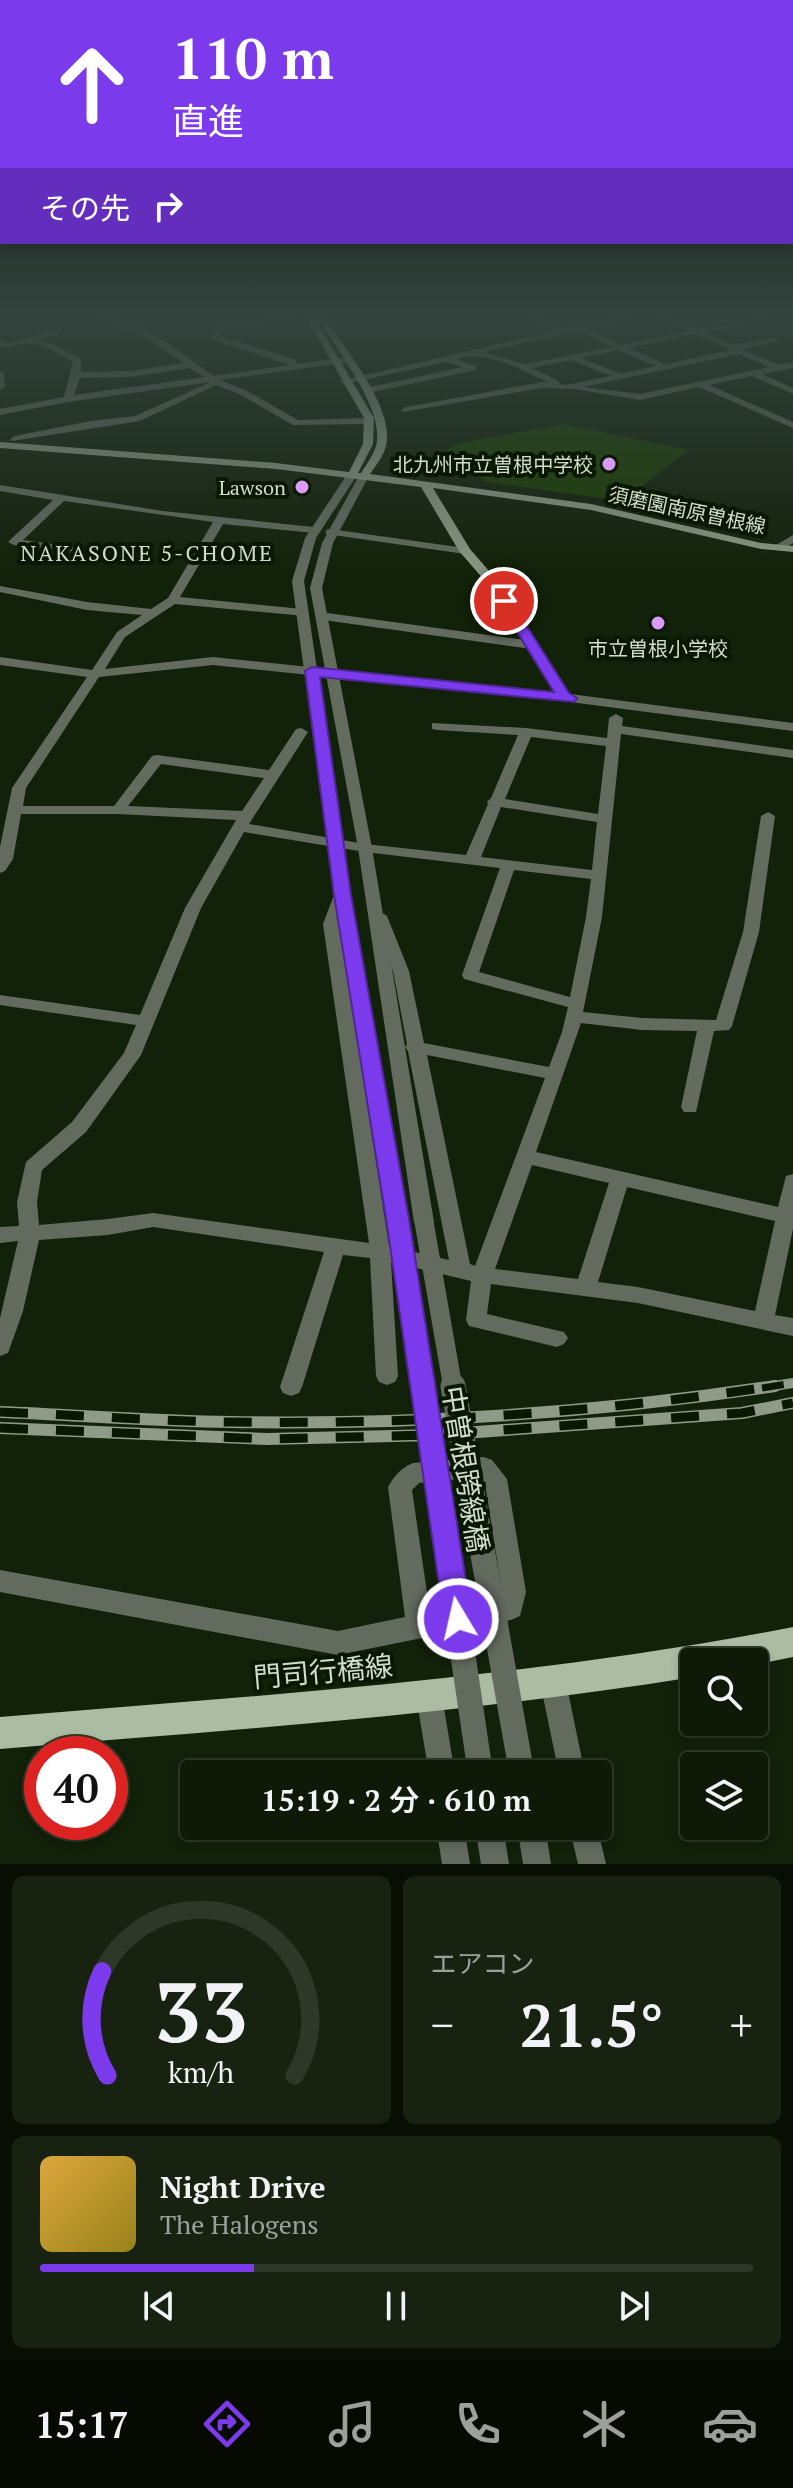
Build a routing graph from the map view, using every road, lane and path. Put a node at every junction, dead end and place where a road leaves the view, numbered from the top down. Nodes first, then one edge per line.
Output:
1 (46, 404) edge
2 (168, 404) edge
3 (263, 404) edge
4 (358, 404) edge
5 (374, 404) edge
6 (439, 404) edge
7 (745, 404) edge
8 (406, 410) dead end
9 (1, 414) edge
10 (369, 421) junction
11 (793, 425) edge
12 (7, 443) edge
13 (358, 475) junction
14 (425, 484) junction
15 (0, 488) edge
16 (61, 498) junction
17 (219, 521) junction
18 (314, 530) junction
19 (330, 532) junction
20 (793, 538) edge
21 (780, 547) junction
22 (74, 550) dead end
23 (465, 551) junction
24 (793, 551) edge
25 (0, 589) edge
26 (173, 600) junction
27 (154, 613) junction
28 (302, 613) junction
29 (320, 616) junction
30 (532, 645) junction
31 (0, 661) edge
32 (312, 671) junction
33 (334, 673) junction
34 (95, 674) junction
35 (570, 698) junction
36 (617, 705) junction
37 (437, 726) dead end
38 (793, 727) edge
39 (301, 732) dead end
40 (526, 732) junction
41 (614, 736) junction
42 (793, 754) edge
43 (272, 775) junction
44 (494, 802) junction
45 (15, 810) junction
46 (118, 810) junction
47 (768, 816) dead end
48 (603, 819) junction
49 (243, 822) junction
50 (336, 843) junction
51 (365, 848) junction
52 (472, 860) junction
53 (508, 866) junction
54 (0, 868) edge
55 (598, 875) junction
56 (342, 895) junction
57 (373, 900) junction
58 (0, 1000) edge
59 (576, 1010) junction
60 (145, 1021) junction
61 (707, 1026) junction
62 (414, 1047) junction
63 (556, 1074) junction
64 (690, 1107) dead end
65 (526, 1157) junction
66 (619, 1180) junction
67 (793, 1181) edge
68 (790, 1217) edge
69 (30, 1233) junction
70 (0, 1235) edge
71 (335, 1248) junction
72 (380, 1252) junction
73 (472, 1273) junction
74 (586, 1288) junction
75 (763, 1321) junction
76 (793, 1327) edge
77 (557, 1338) dead end
78 (0, 1347) edge
79 (387, 1376) dead end
80 (291, 1387) dead end
81 (0, 1581) edge
82 (419, 1626) junction
83 (793, 1642) edge
84 (553, 1682) junction
85 (429, 1696) junction
86 (0, 1733) edge
87 (440, 1760) edge
88 (479, 1760) edge
89 (520, 1760) edge
90 (569, 1760) edge
91 (452, 1840) edge
92 (491, 1840) edge
93 (533, 1840) edge
94 (586, 1840) edge
95 (456, 1864) edge
96 (495, 1864) edge
97 (537, 1864) edge
98 (592, 1864) edge

1 - 9 street
2 - 12 street
3 - 10 street
4 - 10 main road
5 - 13 main road
6 - 8 street
7 - 11 street
9 - 12 street
10 - 13 main road
12 - 13 main road, 須磨園南原曽根線
13 - 14 main road, 須磨園南原曽根線
13 - 18 street, 中曽根跨線橋
13 - 19 street
14 - 21 main road, 須磨園南原曽根線
14 - 23 main road
15 - 16 street
16 - 17 street
16 - 22 street
17 - 18 street
17 - 26 street
18 - 28 street, 中曽根跨線橋
19 - 23 street
19 - 29 street
20 - 21 street
21 - 24 street
23 - 30 main road
25 - 27 street
26 - 27 street
26 - 28 street
27 - 34 street
28 - 32 street, 中曽根跨線橋
29 - 30 street
29 - 33 street
30 - 35 main road
31 - 34 street
32 - 33 street
32 - 34 street
32 - 50 street, 中曽根跨線橋
33 - 35 street
33 - 51 street
34 - 45 street
35 - 36 street
36 - 38 street
36 - 41 street
37 - 40 street
39 - 43 street
40 - 41 street
40 - 44 street
41 - 42 street
41 - 48 street
43 - 46 street
43 - 49 street
44 - 48 street
44 - 52 street
45 - 46 street
45 - 54 street
46 - 49 street
47 - 61 street
48 - 55 street
49 - 50 street
49 - 60 street
50 - 51 street
50 - 56 street, 中曽根跨線橋
51 - 52 street
51 - 57 street
52 - 53 street
53 - 55 street
53 - 59 street
55 - 59 street
56 - 72 street
56 - 88 street, 中曽根跨線橋, bridge
57 - 62 street
57 - 89 street, 中曽根跨線橋, bridge
58 - 60 street
59 - 61 street
59 - 63 street
60 - 69 street
61 - 64 street
62 - 63 street
62 - 73 street
63 - 65 street
65 - 66 street
65 - 73 street
66 - 68 street
66 - 74 street
67 - 68 street
68 - 75 street
69 - 70 street
69 - 71 street
69 - 78 street
71 - 72 street
71 - 80 street
72 - 73 street
72 - 79 street
73 - 74 street
73 - 77 street
74 - 75 street
75 - 76 street
81 - 82 street
82 - 82 street
83 - 84 main road, 門司行橋線
84 - 85 main road, 門司行橋線
84 - 90 street
85 - 86 main road, 門司行橋線
85 - 87 street
91 - 95 street
92 - 96 street
93 - 97 street
94 - 98 street

